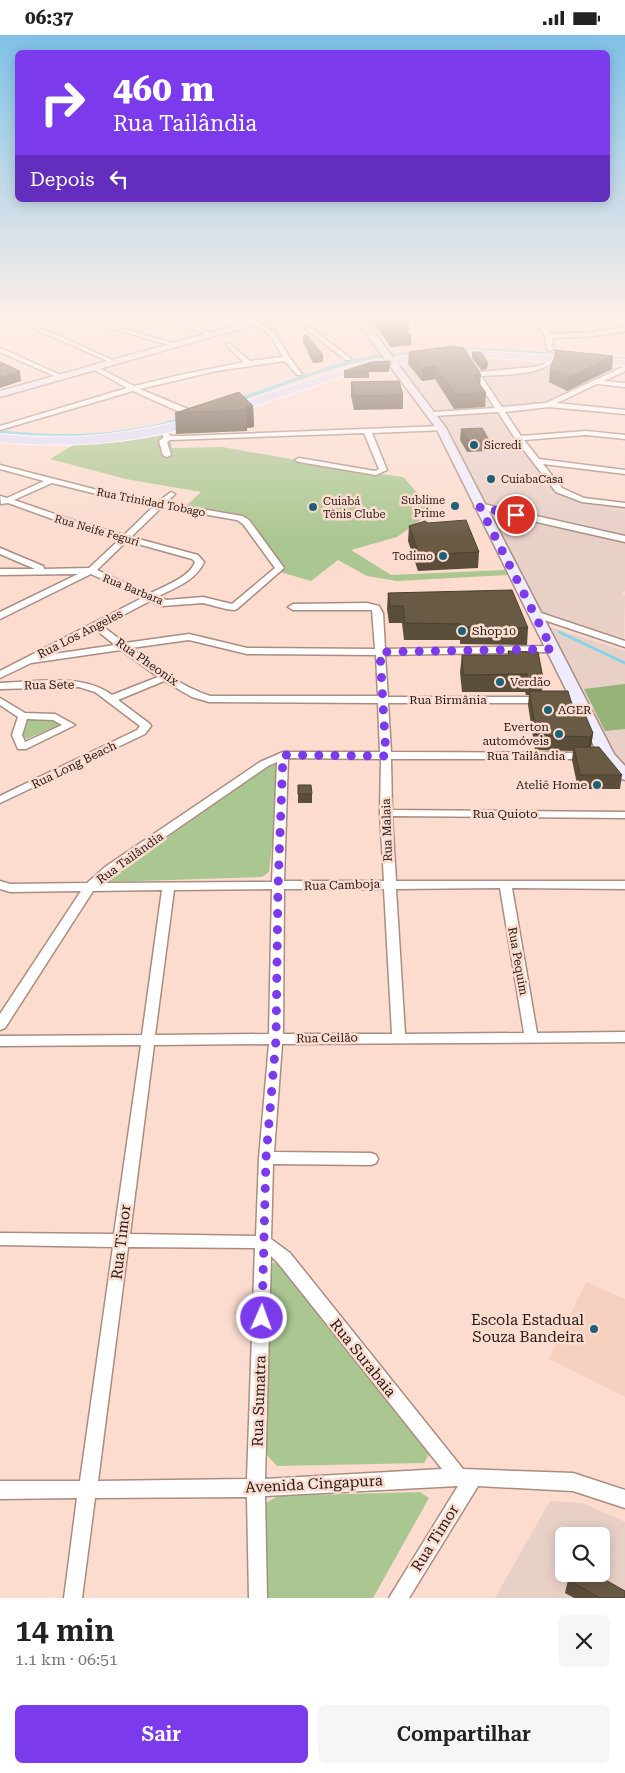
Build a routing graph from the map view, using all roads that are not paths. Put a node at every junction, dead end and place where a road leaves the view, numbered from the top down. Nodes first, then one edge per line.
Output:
1 (130, 392) edge
2 (141, 392) edge
3 (251, 392) edge
4 (272, 392) edge
5 (416, 392) edge
6 (488, 392) edge
7 (575, 392) edge
8 (224, 399) edge
9 (548, 405) junction
10 (192, 410) joint
11 (500, 410) junction
12 (625, 412) edge
13 (433, 414) junction
14 (441, 428) junction
15 (1, 431) edge
16 (367, 431) junction
17 (166, 435) junction
18 (625, 437) edge
19 (519, 438) junction
20 (167, 455) dead end
21 (299, 460) dead end
22 (538, 461) junction
23 (0, 467) edge
24 (625, 472) edge
25 (52, 479) junction
26 (172, 494) dead end
27 (2, 501) edge
28 (160, 505) junction
29 (625, 505) edge
30 (480, 507) junction
31 (127, 539) junction
32 (625, 539) edge
33 (0, 551) edge
34 (195, 557) joint
35 (280, 568) joint
36 (44, 570) junction
37 (0, 571) edge
38 (91, 571) junction
39 (149, 598) junction
40 (293, 607) dead end
41 (535, 614) junction
42 (0, 616) edge
43 (96, 626) junction
44 (625, 644) edge
45 (124, 646) junction
46 (552, 649) junction
47 (380, 652) junction
48 (29, 660) junction
49 (0, 675) edge
50 (166, 677) junction
51 (0, 686) edge
52 (198, 697) joint
53 (111, 699) junction
54 (383, 700) junction
55 (550, 700) edge
56 (0, 701) edge
57 (23, 716) junction
58 (146, 726) joint
59 (289, 755) junction
60 (386, 756) junction
61 (607, 756) junction
62 (625, 775) edge
63 (0, 801) edge
64 (386, 813) junction
65 (625, 815) edge
66 (390, 883) junction
67 (505, 884) junction
68 (0, 885) edge
69 (168, 885) junction
70 (625, 885) edge
71 (90, 887) junction
72 (278, 887) junction
73 (0, 1025) edge
74 (399, 1037) junction
75 (531, 1037) junction
76 (625, 1037) edge
77 (276, 1039) junction
78 (0, 1041) edge
79 (147, 1041) junction
80 (266, 1158) junction
81 (372, 1159) dead end
82 (0, 1239) edge
83 (122, 1240) junction
84 (264, 1242) junction
85 (466, 1478) junction
86 (256, 1488) junction
87 (0, 1490) edge
88 (88, 1490) junction
89 (625, 1499) edge
90 (73, 1598) edge
91 (258, 1598) edge
92 (398, 1598) edge

1 - 15 street
2 - 10 street
3 - 8 main road
4 - 17 main road
5 - 13 main road
6 - 11 street
7 - 9 street
9 - 11 street
9 - 12 street
10 - 15 main road
11 - 13 street
11 - 19 street
13 - 14 main road
14 - 16 street
14 - 30 main road
15 - 17 main road
16 - 17 street
16 - 21 street
17 - 20 street
18 - 19 street
19 - 22 street
22 - 24 street
22 - 29 street
23 - 25 street, Rua Trinidad Tobago
25 - 27 street
25 - 28 street, Rua Trinidad Tobago
26 - 28 street
27 - 31 street, Rua Neife Feguri
28 - 31 street
28 - 35 street, Rua Trinidad Tobago
30 - 32 street
30 - 41 main road
31 - 34 street, Rua Neife Feguri
31 - 38 street
33 - 36 street
34 - 39 street, Rua Los Angeles
35 - 39 street, Rua Barbara
36 - 37 street, Rua Barbara
36 - 38 street, Rua Barbara
38 - 39 street, Rua Barbara
38 - 42 street
39 - 43 street, Rua Los Angeles
40 - 47 street, Rua Malaia
41 - 44 street
41 - 46 main road
43 - 45 street, Rua Pheonix
43 - 48 street, Rua Los Angeles
45 - 47 street
45 - 48 street
45 - 50 street, Rua Pheonix
46 - 47 street
46 - 61 main road
47 - 54 street, Rua Malaia
48 - 49 street, Rua Los Angeles
50 - 52 street, Rua Pheonix
50 - 53 street
51 - 53 street, Rua Sete
52 - 54 street, Rua Birmânia
53 - 58 street, Rua Sete
54 - 55 street, Rua Birmânia
54 - 60 street, Rua Malaia
56 - 57 street
57 - 57 street
58 - 63 street, Rua Long Beach
59 - 60 street, Rua Tailândia
59 - 71 street, Rua Tailândia
59 - 72 street, Rua Sumatra
60 - 61 street, Rua Tailândia
60 - 64 street, Rua Malaia
61 - 62 main road
64 - 65 street, Rua Quioto
64 - 66 street, Rua Malaia
66 - 67 street, Rua Camboja
66 - 72 street, Rua Camboja
66 - 74 street, Rua Malaia
67 - 70 street, Rua Camboja
67 - 75 street, Rua Pequim
68 - 71 street, Rua Camboja
69 - 71 street, Rua Camboja
69 - 72 street, Rua Camboja
69 - 79 street, Rua Timor
71 - 73 street, Rua Tailândia
72 - 77 street, Rua Sumatra
74 - 75 street, Rua Ceilão
74 - 77 street, Rua Ceilão
75 - 76 street, Rua Ceilão
77 - 79 street, Rua Ceilão
77 - 80 street, Rua Sumatra
78 - 79 street, Rua Ceilão
79 - 83 street, Rua Timor
80 - 81 street
80 - 84 street, Rua Sumatra
82 - 83 street
83 - 84 street
83 - 88 street, Rua Timor
84 - 85 street, Rua Surabaia
84 - 86 street, Rua Sumatra
85 - 86 street, Avenida Cingapura
85 - 89 street, Avenida Cingapura
85 - 92 street, Rua Timor
86 - 88 street, Avenida Cingapura
86 - 91 street, Rua Sumatra
87 - 88 street, Avenida Cingapura
88 - 90 street, Rua Timor

